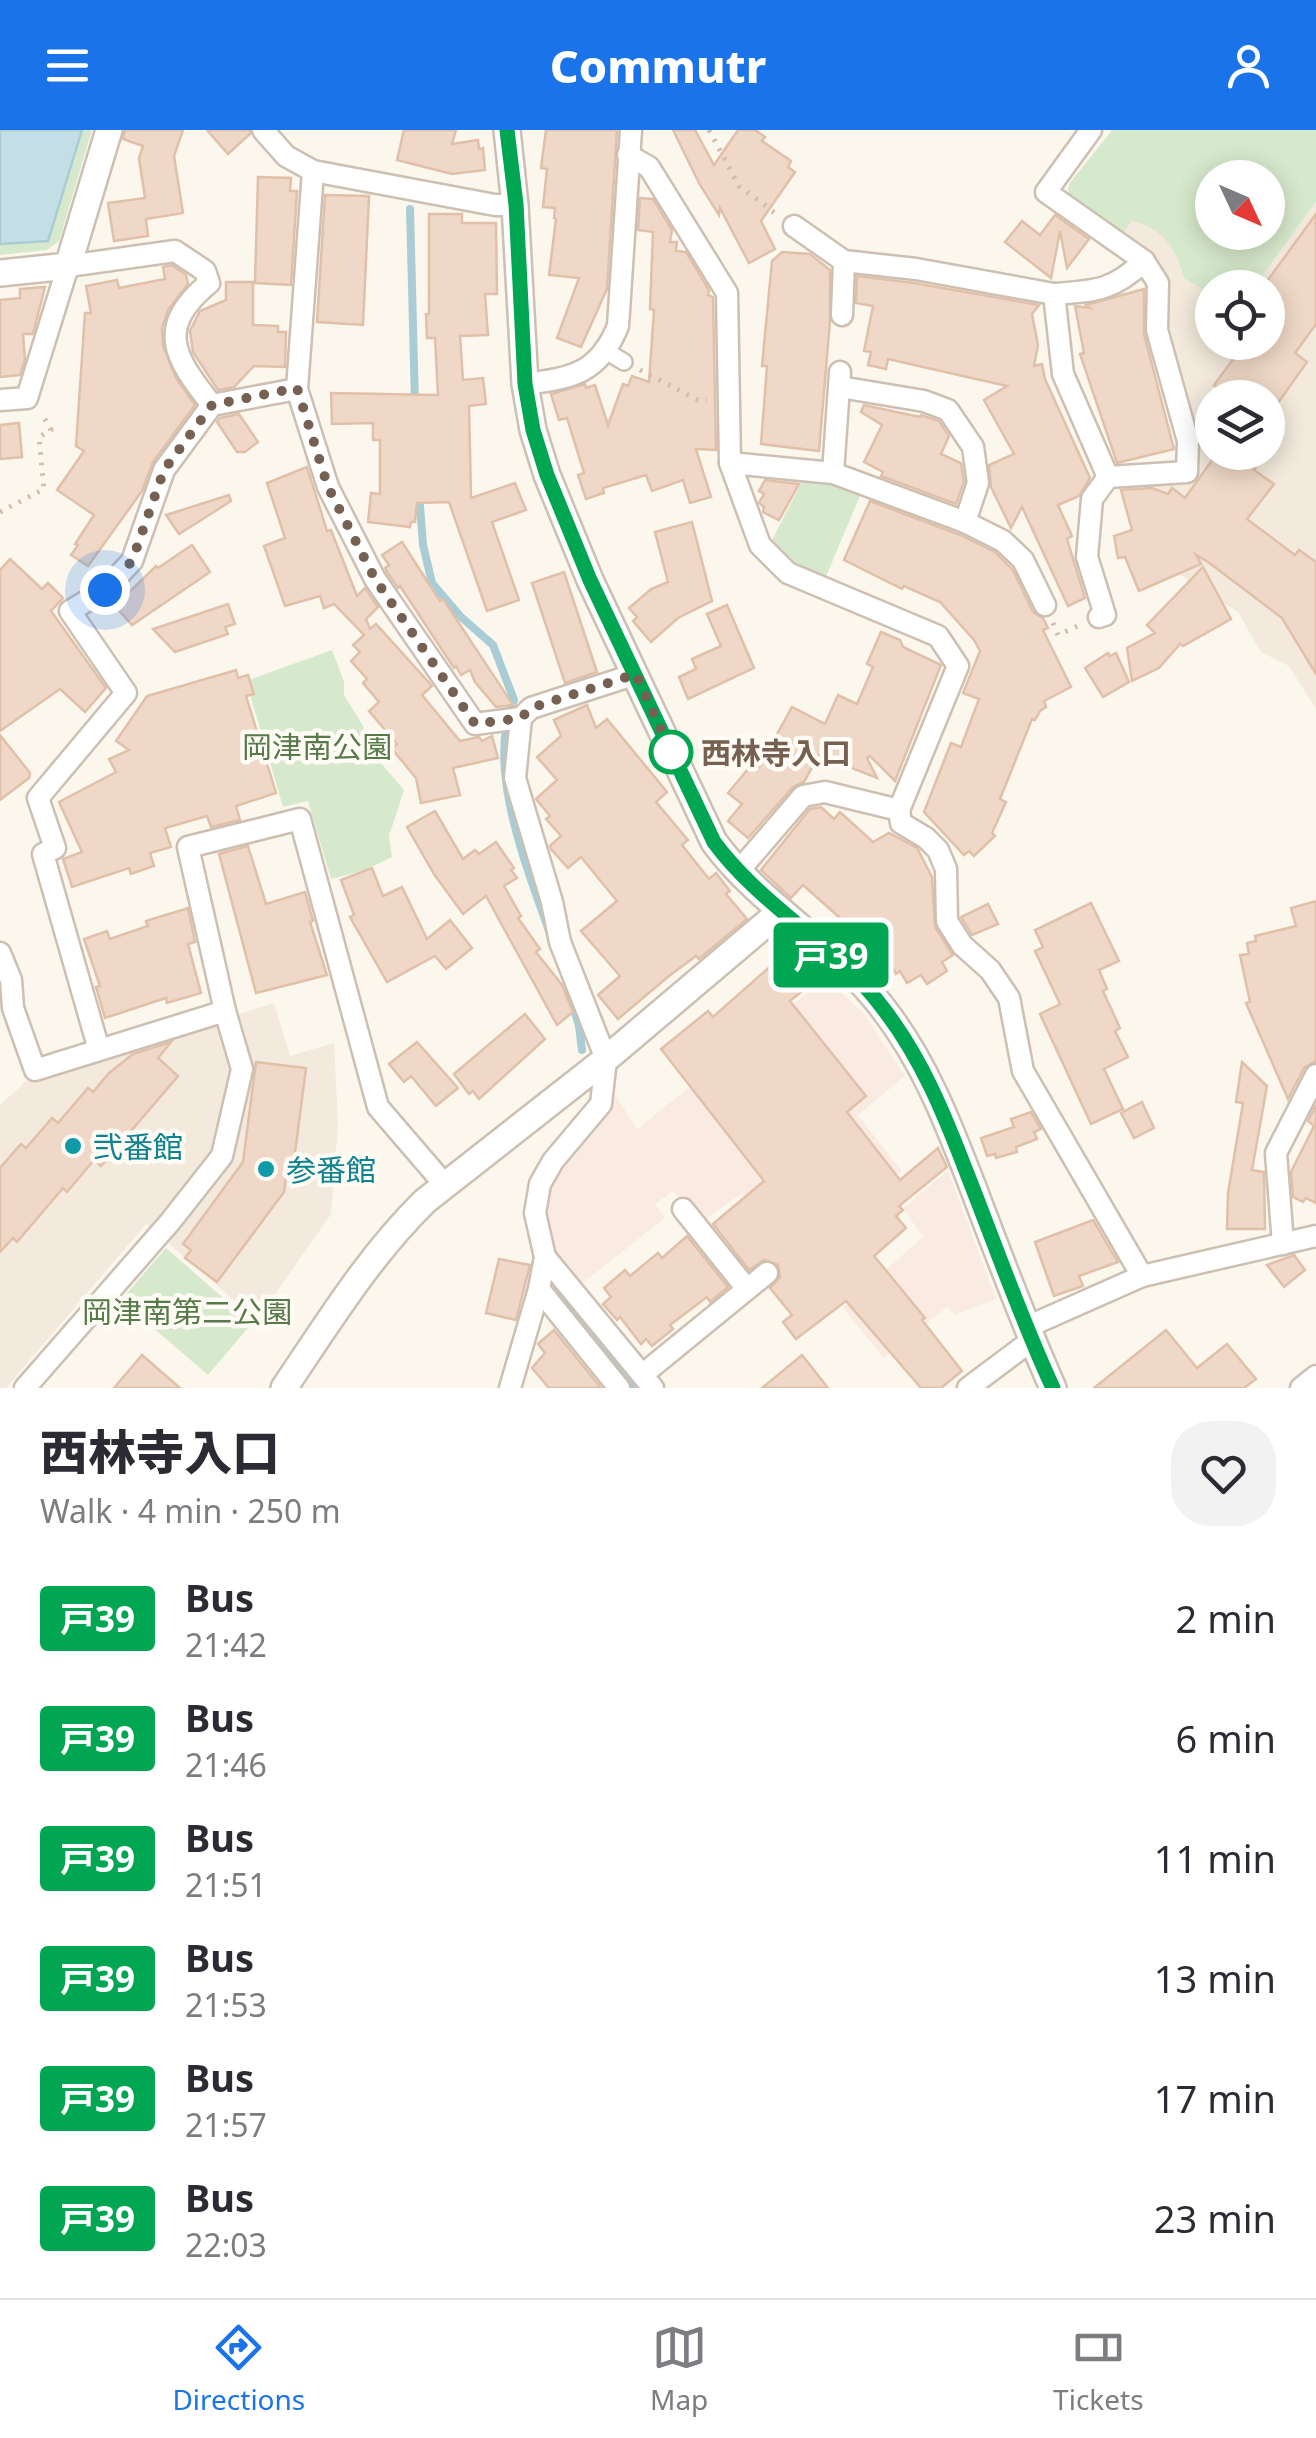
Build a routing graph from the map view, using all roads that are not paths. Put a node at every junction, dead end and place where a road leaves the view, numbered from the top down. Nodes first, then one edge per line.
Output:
1 (109, 130) edge
2 (263, 130) edge
3 (508, 130) edge
4 (631, 130) edge
5 (1092, 130) edge
6 (628, 155) junction
7 (313, 171) junction
8 (516, 204) junction
9 (794, 226) dead end
10 (844, 260) junction
11 (1144, 261) junction
12 (68, 266) junction
13 (0, 272) edge
14 (1054, 294) junction
15 (842, 314) dead end
16 (525, 384) junction
17 (297, 388) junction
18 (0, 400) edge
19 (212, 405) junction
20 (730, 463) junction
21 (832, 473) junction
22 (1108, 478) junction
23 (964, 522) junction
24 (1045, 605) road end
25 (1099, 616) road end
26 (636, 674) junction
27 (521, 718) junction
28 (899, 810) junction
29 (737, 873) junction
30 (781, 912) junction
31 (0, 953) edge
32 (226, 1012) junction
33 (99, 1050) junction
34 (606, 1060) junction
35 (1316, 1076) edge
36 (444, 1185) junction
37 (682, 1210) dead end
38 (1316, 1236) edge
39 (1283, 1244) junction
40 (545, 1257) junction
41 (767, 1272) dead end
42 (1142, 1276) junction
43 (747, 1289) junction
44 (540, 1290) junction
45 (1029, 1334) junction
46 (1316, 1376) edge
47 (648, 1382) edge
48 (25, 1388) edge
49 (284, 1388) edge
50 (510, 1388) edge
51 (618, 1388) edge
52 (968, 1388) edge
53 (1053, 1388) edge
54 (1301, 1388) edge

1 - 12 street
2 - 7 street
3 - 8 street
4 - 6 street
5 - 11 street
6 - 16 street
6 - 20 street
7 - 8 street
7 - 17 street
8 - 16 street
9 - 10 street
10 - 14 street
10 - 15 street
11 - 14 street
11 - 22 street
12 - 13 street
12 - 18 street
12 - 19 street
14 - 22 street
16 - 26 street
17 - 19 street
17 - 27 street
19 - 33 street
20 - 21 street
20 - 28 street
21 - 23 street
21 - 23 street
22 - 25 street
23 - 24 street
26 - 27 street
26 - 29 street
27 - 34 street
28 - 29 street
28 - 42 street
29 - 30 street
30 - 34 street
30 - 45 street
31 - 33 street
32 - 33 street
32 - 36 street
32 - 48 street
34 - 36 street
34 - 40 street
35 - 39 street
36 - 49 street
37 - 43 street
38 - 39 street
39 - 42 street
40 - 44 street
40 - 47 street
41 - 43 street
42 - 45 street
43 - 47 street
44 - 50 street
44 - 51 street
45 - 52 street
45 - 53 street
46 - 54 street

